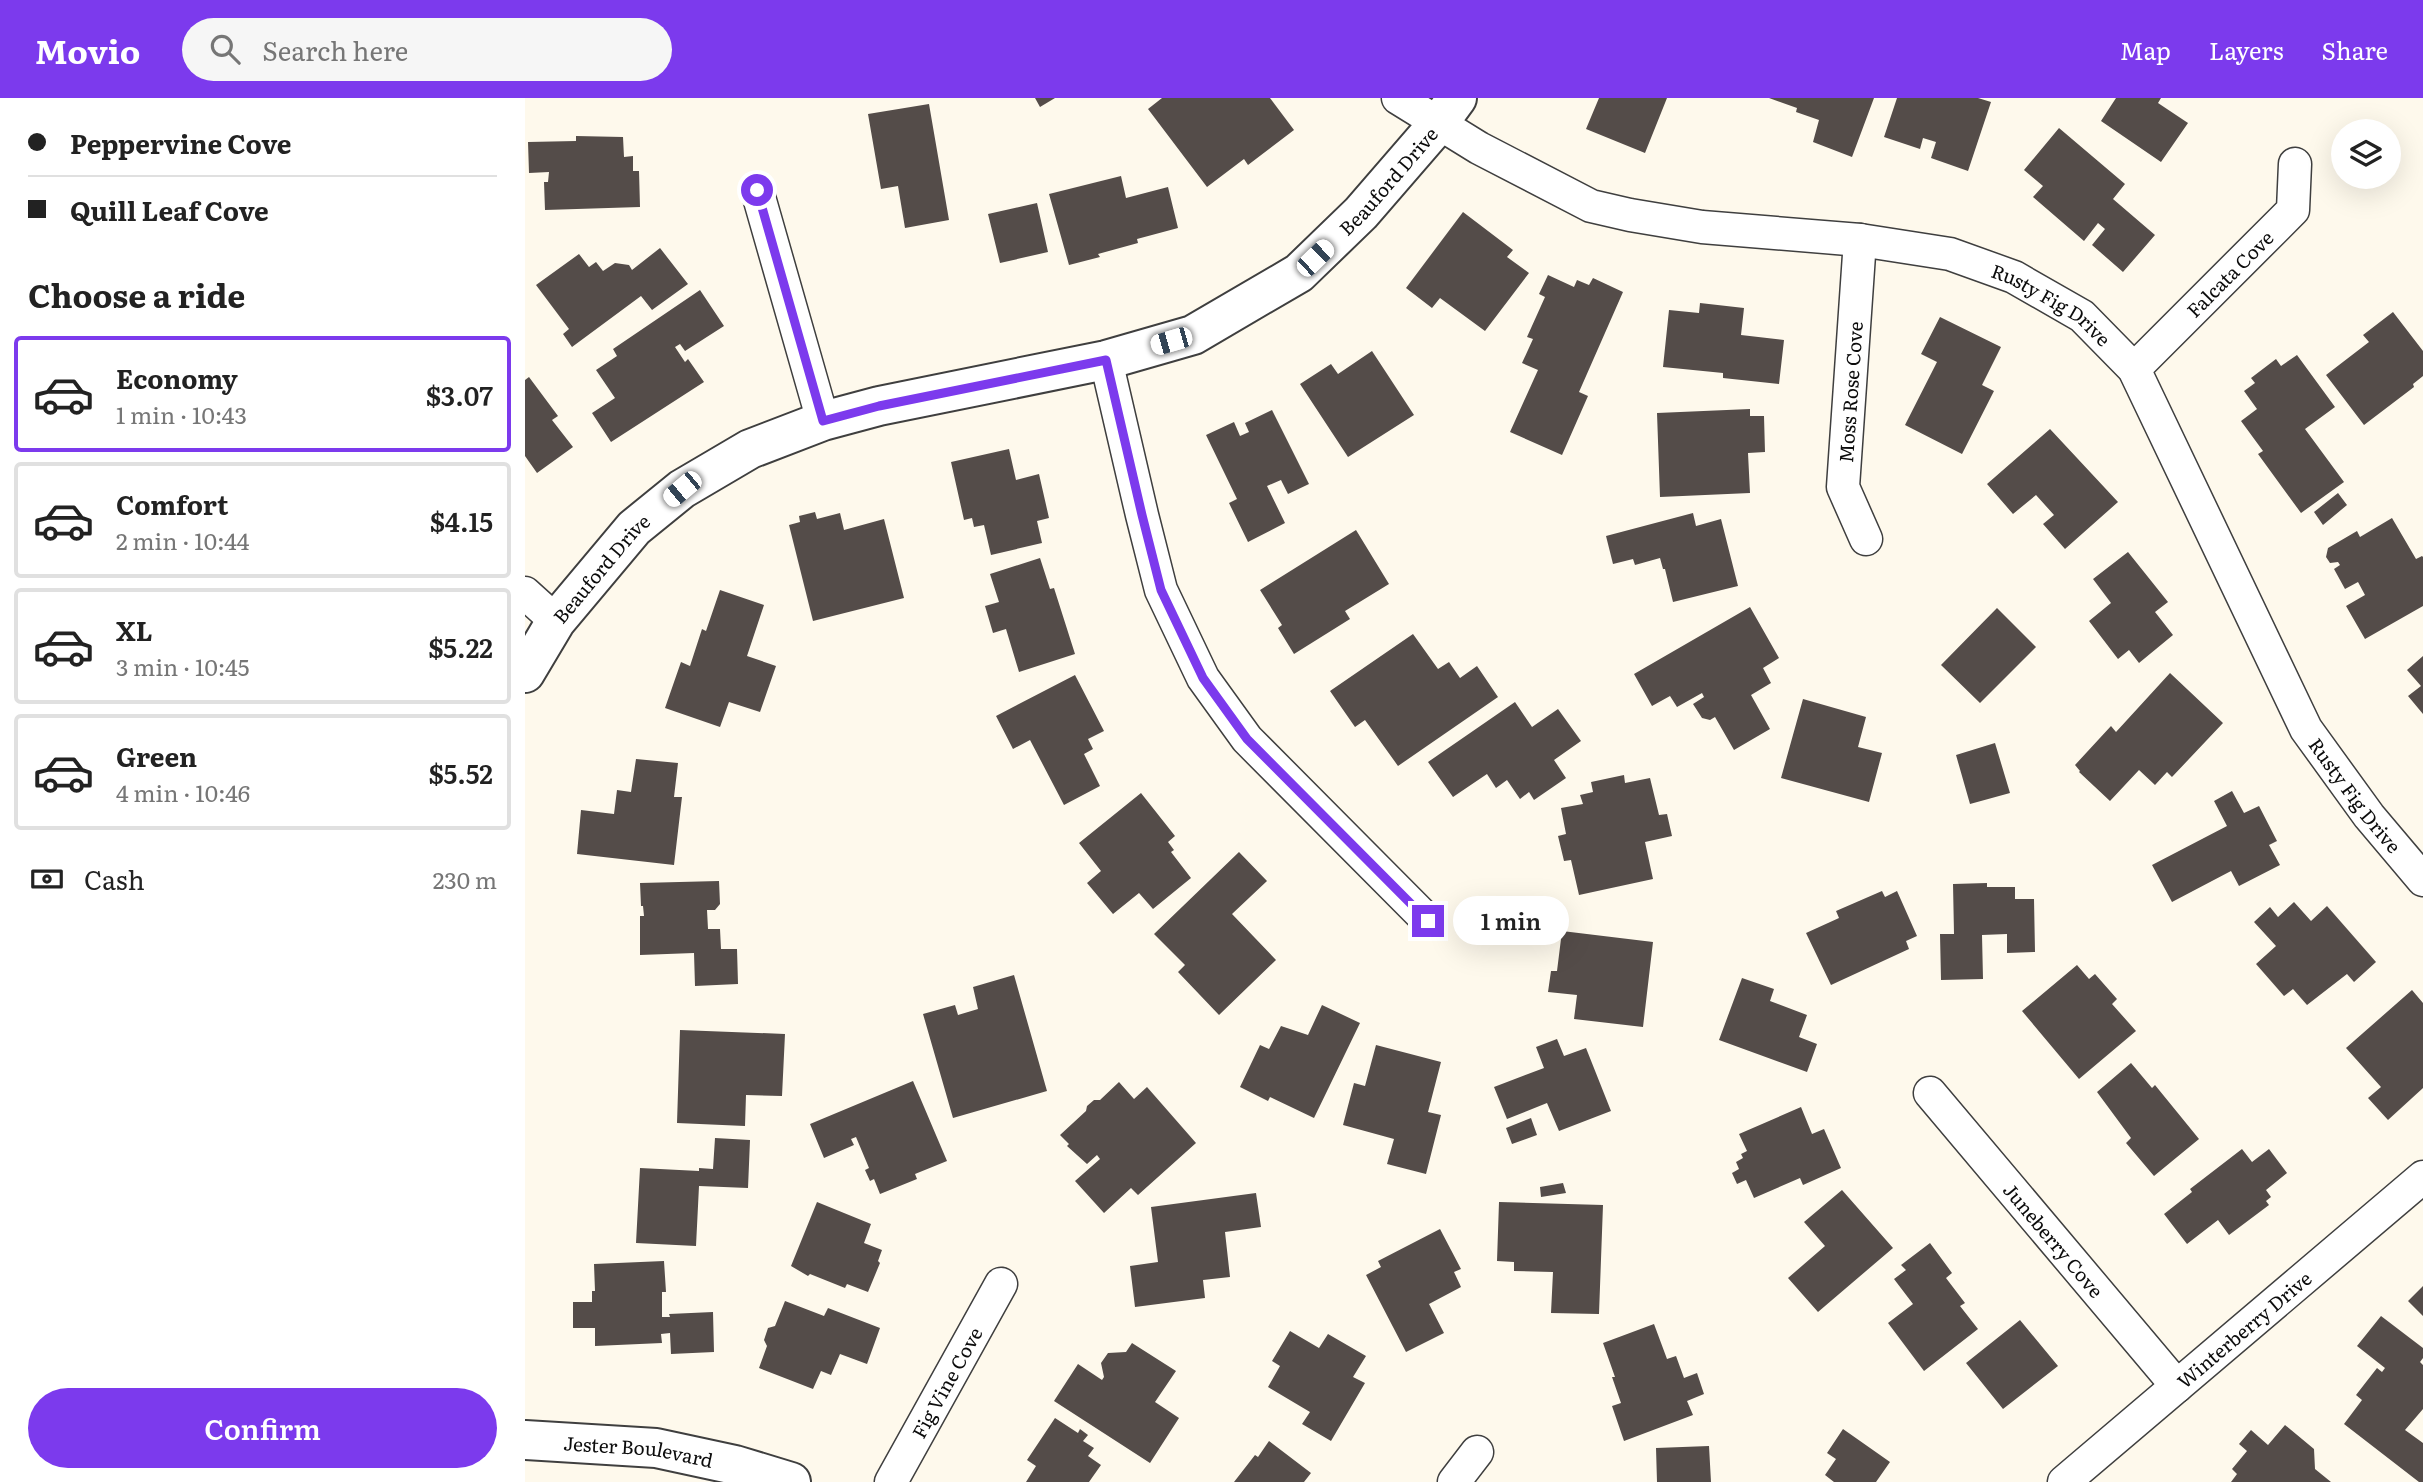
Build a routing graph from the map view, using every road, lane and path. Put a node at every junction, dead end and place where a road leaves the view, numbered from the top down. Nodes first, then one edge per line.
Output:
1 (1398, 98) edge
2 (1448, 111) edge
3 (2295, 164) dead end
4 (757, 190) dead end
5 (1860, 240) junction
6 (1106, 360) junction
7 (2134, 369) junction
8 (823, 421) junction
9 (1866, 539) dead end
10 (525, 593) edge
11 (556, 621) junction
12 (525, 673) edge
13 (2423, 880) edge
14 (1428, 921) dead end
15 (1930, 1093) dead end
16 (2423, 1177) edge
17 (1001, 1284) dead end
18 (2177, 1387) junction
19 (525, 1440) edge
20 (1477, 1452) dead end
21 (791, 1482) edge
22 (891, 1482) edge
23 (1454, 1482) edge
24 (2064, 1482) edge

1 - 2 street, Rusty Fig Drive
2 - 5 street, Rusty Fig Drive
2 - 6 street, Beauford Drive
3 - 7 street, Falcata Cove
4 - 8 street
5 - 7 street, Rusty Fig Drive
5 - 9 street, Moss Rose Cove
6 - 8 street, Beauford Drive
6 - 14 street
7 - 13 street, Rusty Fig Drive
8 - 11 street, Beauford Drive
10 - 11 street
11 - 12 street, Beauford Drive
15 - 18 street, Juneberry Cove
16 - 18 street, Winterberry Drive
17 - 22 street, Fig Vine Cove
18 - 24 street, Winterberry Drive
19 - 21 street, Jester Boulevard
20 - 23 street

